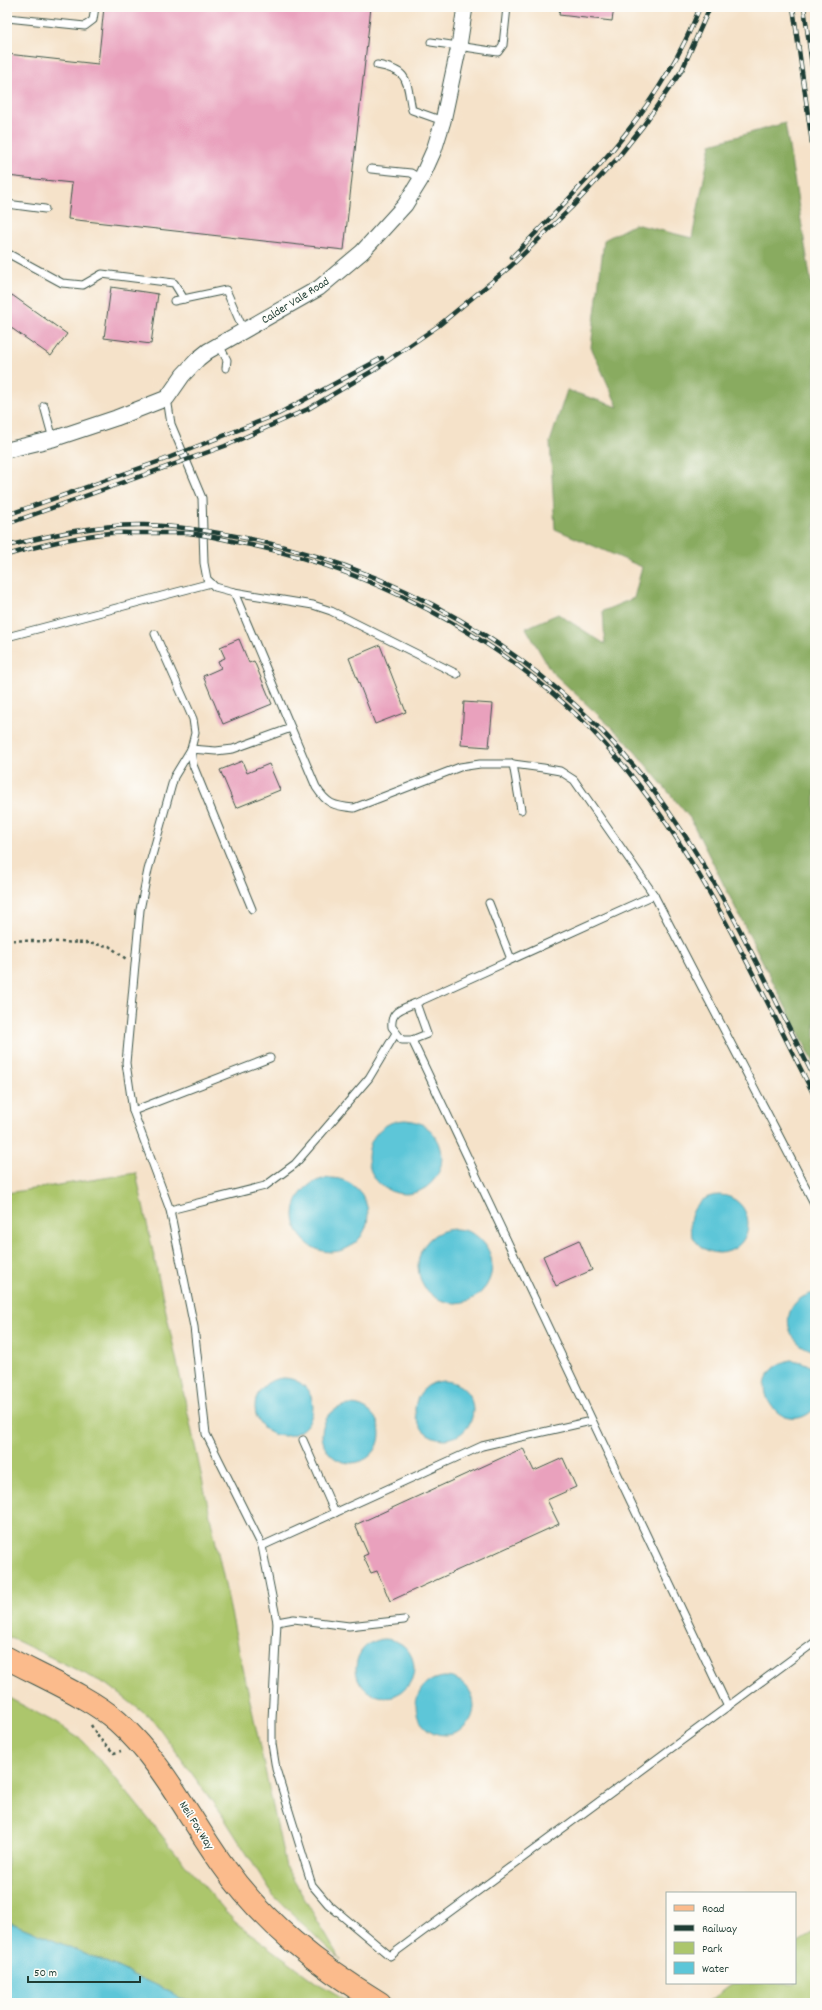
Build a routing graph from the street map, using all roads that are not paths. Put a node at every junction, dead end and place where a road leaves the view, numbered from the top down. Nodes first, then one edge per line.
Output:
1 (95, 7) edge
2 (465, 7) edge
3 (507, 7) edge
4 (7, 18) edge
5 (431, 42) dead end
6 (459, 46) junction
7 (377, 65) dead end
8 (443, 121) junction
9 (371, 169) dead end
10 (421, 179) junction
11 (7, 204) edge
12 (45, 209) dead end
13 (7, 253) edge
14 (184, 299) junction
15 (174, 301) dead end
16 (244, 332) junction
17 (219, 345) junction
18 (226, 368) dead end
19 (167, 398) junction
20 (44, 406) dead end
21 (52, 439) junction
22 (7, 450) edge
23 (211, 583) junction
24 (234, 592) junction
25 (155, 634) dead end
26 (7, 637) edge
27 (457, 674) dead end
28 (291, 728) junction
29 (191, 749) junction
30 (513, 764) junction
31 (521, 810) dead end
32 (654, 895) junction
33 (488, 903) dead end
34 (252, 909) dead end
35 (511, 959) junction
36 (416, 1003) junction
37 (396, 1033) junction
38 (412, 1040) junction
39 (270, 1058) dead end
40 (133, 1111) junction
41 (815, 1205) edge
42 (170, 1210) junction
43 (591, 1421) junction
44 (303, 1440) dead end
45 (335, 1513) junction
46 (262, 1546) junction
47 (404, 1620) dead end
48 (277, 1622) junction
49 (815, 1642) edge
50 (7, 1658) edge
51 (728, 1707) junction
52 (380, 2003) edge

1 - 4 lane
2 - 6 street, Calder Vale Road
3 - 6 lane
5 - 6 lane
6 - 8 street, Calder Vale Road
7 - 8 lane
8 - 10 street, Calder Vale Road
9 - 10 lane
10 - 16 street, Calder Vale Road
11 - 12 lane
13 - 14 lane
14 - 15 lane
14 - 16 lane
16 - 17 street, Calder Vale Road
17 - 18 lane
17 - 19 street, Calder Vale Road
19 - 21 street
19 - 23 lane
20 - 21 lane
21 - 22 street
23 - 24 lane
23 - 26 lane
24 - 27 lane
24 - 28 lane
25 - 29 lane
28 - 29 lane
28 - 30 lane
29 - 34 lane
29 - 40 lane
30 - 31 lane
30 - 32 lane
32 - 35 lane
32 - 41 lane
33 - 35 lane
35 - 36 lane
36 - 37 lane
36 - 38 lane
37 - 38 lane
37 - 42 lane
38 - 43 lane
39 - 40 lane
40 - 42 lane
42 - 46 lane
43 - 45 lane
43 - 51 lane
44 - 45 lane
45 - 46 lane
46 - 48 lane
47 - 48 lane
48 - 51 lane
49 - 51 lane
50 - 52 main road, Neil Fox Way

